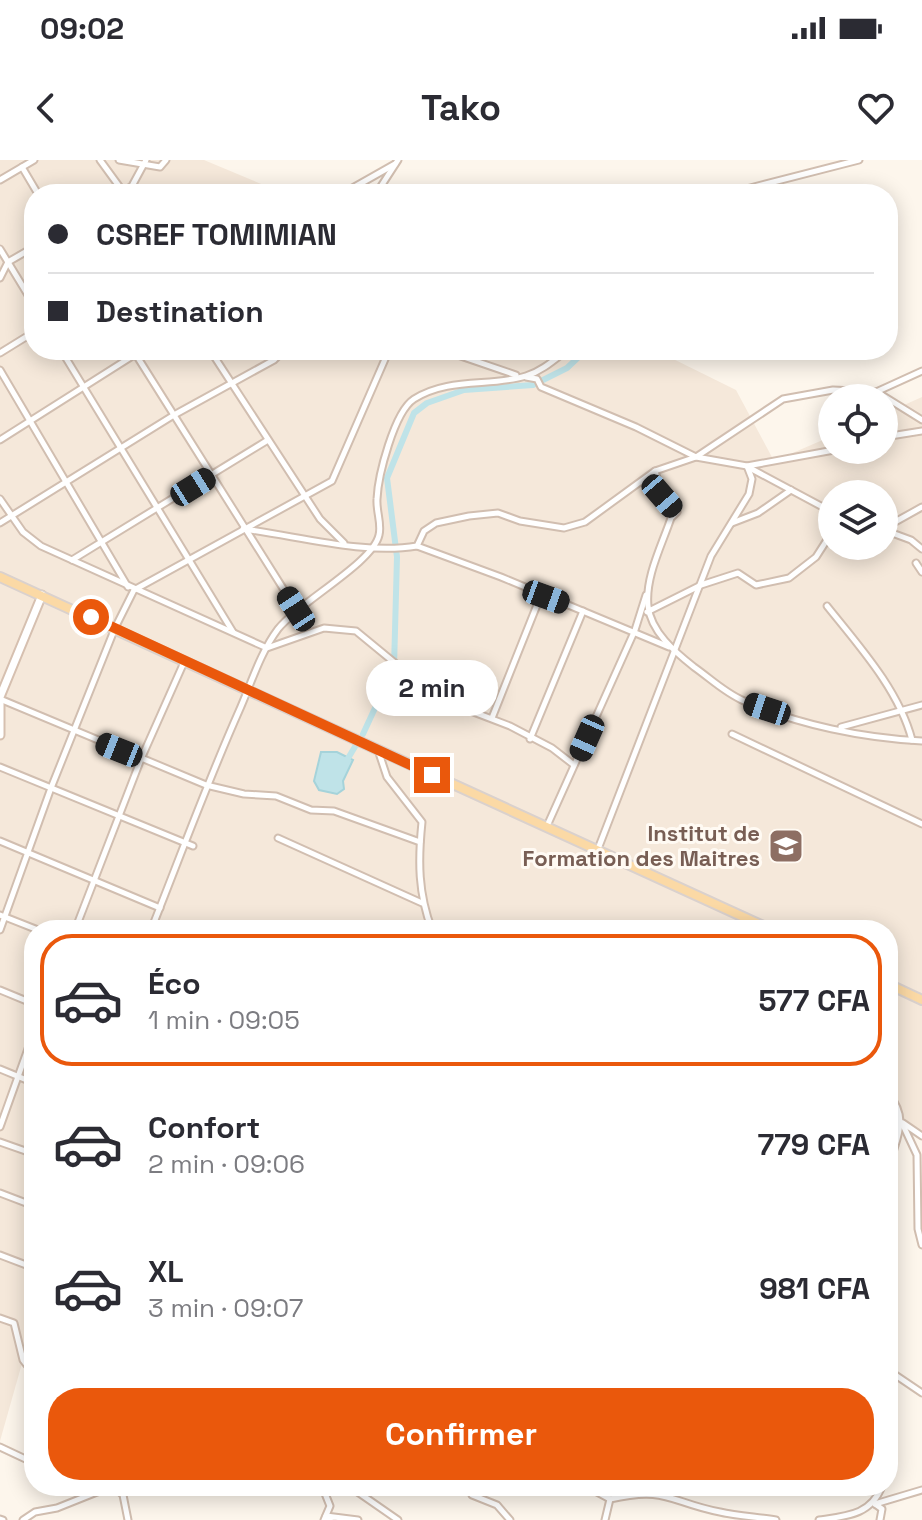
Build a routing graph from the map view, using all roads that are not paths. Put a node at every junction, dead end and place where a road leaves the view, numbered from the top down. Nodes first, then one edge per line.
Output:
1 (34, 160) edge
2 (100, 160) edge
3 (119, 160) edge
4 (166, 160) edge
5 (859, 160) edge
6 (397, 162) edge
7 (145, 163) edge
8 (22, 167) junction
9 (0, 180) edge
10 (32, 184) edge
11 (116, 184) edge
12 (133, 184) edge
13 (359, 184) edge
14 (383, 184) edge
15 (766, 184) edge
16 (0, 249) edge
17 (24, 253) edge
18 (8, 262) junction
19 (0, 278) edge
20 (24, 288) edge
21 (24, 338) edge
22 (0, 353) edge
23 (67, 360) edge
24 (123, 360) edge
25 (139, 360) edge
26 (217, 360) edge
27 (274, 360) edge
28 (385, 360) edge
29 (473, 360) edge
30 (554, 360) edge
31 (0, 370) edge
32 (922, 371) edge
33 (524, 377) junction
34 (231, 382) junction
35 (894, 384) edge
36 (83, 388) junction
37 (818, 393) edge
38 (898, 405) edge
39 (174, 415) junction
40 (922, 420) edge
41 (30, 421) junction
42 (922, 431) edge
43 (898, 435) edge
44 (0, 440) edge
45 (269, 440) junction
46 (120, 450) junction
47 (818, 453) edge
48 (696, 457) junction
49 (747, 466) junction
50 (655, 471) junction
51 (212, 476) junction
52 (67, 484) junction
53 (791, 490) junction
54 (306, 497) junction
55 (0, 499) edge
56 (818, 504) edge
57 (922, 507) edge
58 (157, 510) junction
59 (10, 515) junction
60 (898, 520) edge
61 (0, 523) edge
62 (731, 523) junction
63 (243, 529) junction
64 (898, 535) edge
65 (103, 542) junction
66 (346, 544) junction
67 (417, 546) junction
68 (922, 549) edge
69 (371, 551) junction
70 (818, 554) edge
71 (71, 560) junction
72 (189, 560) junction
73 (916, 563) dead end
74 (922, 572) edge
75 (1, 580) edge
76 (701, 585) junction
77 (648, 587) junction
78 (131, 589) junction
79 (42, 595) junction
80 (541, 595) junction
81 (827, 606) dead end
82 (296, 609) junction
83 (583, 611) junction
84 (649, 611) junction
85 (640, 618) junction
86 (115, 628) junction
87 (635, 630) junction
88 (234, 633) junction
89 (267, 648) junction
90 (673, 650) junction
91 (185, 659) junction
92 (249, 689) junction
93 (0, 699) edge
94 (922, 705) edge
95 (900, 711) junction
96 (492, 718) junction
97 (836, 728) junction
98 (75, 732) junction
99 (732, 734) dead end
100 (0, 735) edge
101 (530, 739) junction
102 (912, 740) junction
103 (922, 741) edge
104 (378, 749) junction
105 (141, 759) junction
106 (574, 765) junction
107 (0, 767) edge
108 (206, 785) junction
109 (51, 788) junction
110 (120, 816) junction
111 (922, 824) edge
112 (547, 826) junction
113 (278, 838) dead end
114 (0, 841) edge
115 (420, 842) junction
116 (184, 843) junction
117 (193, 846) dead end
118 (598, 849) junction
119 (27, 852) junction
120 (95, 880) junction
121 (422, 903) junction
122 (160, 908) junction
123 (3, 916) edge
124 (741, 916) junction
125 (79, 920) edge
126 (155, 920) edge
127 (428, 920) edge
128 (744, 920) edge
129 (750, 920) edge
130 (24, 924) edge
131 (0, 930) edge
132 (898, 989) edge
133 (0, 990) edge
134 (24, 1000) edge
135 (922, 1000) edge
136 (24, 1060) edge
137 (0, 1069) edge
138 (18, 1077) junction
139 (24, 1079) edge
140 (898, 1105) edge
141 (902, 1123) junction
142 (0, 1127) edge
143 (898, 1136) edge
144 (922, 1136) edge
145 (0, 1142) edge
146 (24, 1150) edge
147 (0, 1193) edge
148 (24, 1202) edge
149 (922, 1245) edge
150 (0, 1255) edge
151 (24, 1264) edge
152 (0, 1318) edge
153 (24, 1361) edge
154 (898, 1377) edge
155 (922, 1393) edge
156 (0, 1447) edge
157 (24, 1458) edge
158 (922, 1490) edge
159 (88, 1496) edge
160 (123, 1496) edge
161 (326, 1496) edge
162 (363, 1496) edge
163 (474, 1496) edge
164 (604, 1496) edge
165 (622, 1496) edge
166 (674, 1496) edge
167 (878, 1496) edge
168 (610, 1499) junction
169 (874, 1504) junction
170 (327, 1519) edge
171 (23, 1520) edge
172 (128, 1520) edge
173 (358, 1520) edge
174 (398, 1520) edge
175 (510, 1520) edge
176 (605, 1520) edge
177 (776, 1520) edge
178 (819, 1520) edge
179 (880, 1520) edge

1 - 8 street
2 - 11 street
3 - 7 street
4 - 7 street
5 - 15 street
6 - 13 street
6 - 14 street
7 - 12 street
8 - 9 street
8 - 10 street
16 - 18 street
17 - 18 street
18 - 19 street
18 - 20 street
21 - 22 street
23 - 36 street
24 - 36 street
25 - 39 street
26 - 34 street
27 - 34 street
28 - 54 street
29 - 33 street
30 - 33 street
31 - 41 street
32 - 35 street
33 - 48 street
33 - 69 street
34 - 39 street
34 - 45 street
36 - 41 street
36 - 46 street
37 - 48 street
38 - 40 street
39 - 46 street
39 - 51 street
41 - 44 street
41 - 52 street
42 - 43 street
45 - 51 street
45 - 54 street
46 - 52 street
46 - 58 street
47 - 49 street
48 - 49 street
48 - 50 street
49 - 53 street
49 - 62 street
50 - 67 street
50 - 77 street
51 - 58 street
51 - 63 street
52 - 59 street
52 - 65 street
53 - 56 street
53 - 62 street
54 - 63 street
54 - 66 street
55 - 59 street
57 - 60 street
58 - 65 street
58 - 72 street
59 - 61 street
59 - 71 street
62 - 76 street
63 - 66 street
63 - 72 street
63 - 82 street
64 - 68 street
65 - 71 street
65 - 78 street
66 - 69 street
67 - 69 street
67 - 80 street
69 - 82 street
70 - 76 street
71 - 78 street
72 - 78 street
72 - 88 street
73 - 74 street
75 - 79 main road
76 - 84 street
76 - 90 street
77 - 84 street
77 - 85 street
78 - 86 street
78 - 88 street
79 - 86 main road
79 - 93 street
80 - 83 street
80 - 96 street
81 - 95 street
82 - 89 street
83 - 87 street
83 - 101 street
84 - 85 street
84 - 90 street
85 - 87 street
86 - 91 main road
86 - 98 street
87 - 90 street
87 - 106 street
88 - 89 street
89 - 92 street
89 - 96 street
90 - 97 street
90 - 118 street
91 - 92 main road
91 - 105 street
92 - 104 main road
92 - 108 street
93 - 98 street
93 - 100 street
94 - 95 street
95 - 97 street
95 - 102 street
96 - 101 street
97 - 102 street
98 - 105 street
98 - 109 street
99 - 111 street
101 - 106 street
102 - 103 street
104 - 112 main road
104 - 115 street
105 - 108 street
105 - 110 street
106 - 112 street
107 - 109 street
108 - 115 street
108 - 116 street
109 - 110 street
109 - 119 street
110 - 116 street
110 - 120 street
112 - 118 main road
113 - 121 street
114 - 119 street
115 - 121 street
116 - 117 street
116 - 122 street
118 - 124 main road
119 - 120 street
119 - 123 street
120 - 122 street
120 - 125 street
121 - 127 street
122 - 126 street
123 - 130 street
123 - 131 street
124 - 128 street
124 - 129 main road
132 - 135 main road
133 - 134 street
136 - 138 street
137 - 138 street
138 - 139 street
138 - 142 street
140 - 141 street
141 - 143 street
141 - 144 street
141 - 149 street
145 - 146 street
147 - 148 street
150 - 151 street
152 - 153 street
154 - 155 street
156 - 157 street
158 - 169 street
159 - 171 street
160 - 172 street
161 - 170 street
162 - 174 street
163 - 175 street
164 - 168 street
165 - 168 street
166 - 177 street
167 - 169 street
168 - 176 street
169 - 178 street
169 - 179 street
170 - 173 street

